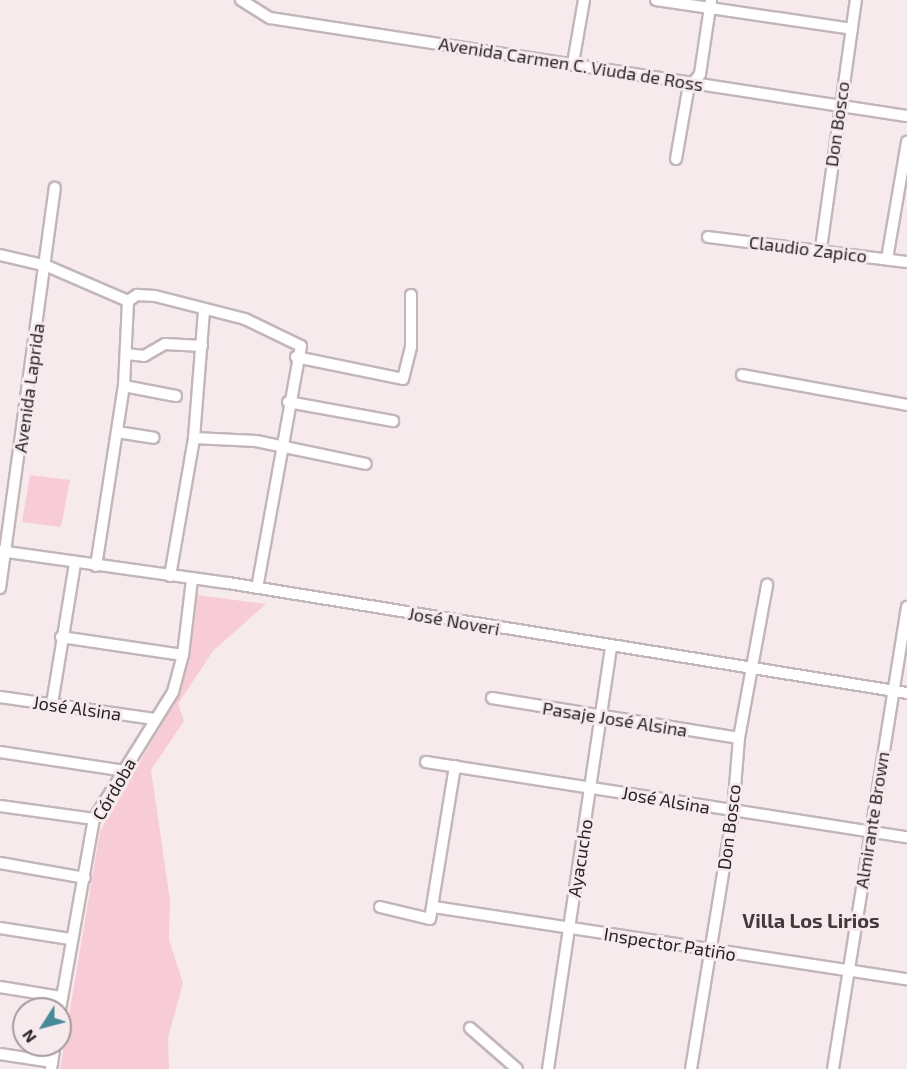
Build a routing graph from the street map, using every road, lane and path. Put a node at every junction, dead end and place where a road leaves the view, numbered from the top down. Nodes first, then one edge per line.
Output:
1 (241, 0) edge
2 (584, 0) edge
3 (656, 0) edge
4 (856, 0) edge
5 (710, 4) edge
6 (852, 29) junction
7 (573, 63) junction
8 (693, 83) junction
9 (840, 105) junction
10 (907, 116) edge
11 (907, 142) edge
12 (676, 159) dead end
13 (55, 188) dead end
14 (708, 237) dead end
15 (821, 248) junction
16 (0, 255) edge
17 (887, 259) junction
18 (907, 262) edge
19 (47, 266) junction
20 (411, 295) dead end
21 (128, 301) junction
22 (204, 310) junction
23 (202, 345) junction
24 (126, 354) junction
25 (296, 357) junction
26 (742, 375) dead end
27 (124, 386) junction
28 (176, 396) dead end
29 (288, 402) junction
30 (907, 405) edge
31 (393, 422) dead end
32 (117, 432) junction
33 (154, 438) dead end
34 (194, 438) junction
35 (280, 446) junction
36 (366, 464) dead end
37 (3, 552) edge
38 (75, 563) junction
39 (96, 566) junction
40 (170, 576) junction
41 (192, 579) junction
42 (766, 585) dead end
43 (0, 588) edge
44 (258, 588) junction
45 (907, 607) edge
46 (61, 637) junction
47 (611, 647) junction
48 (183, 655) junction
49 (751, 666) junction
50 (893, 690) junction
51 (907, 693) edge
52 (0, 697) edge
53 (492, 698) dead end
54 (52, 704) junction
55 (602, 717) junction
56 (154, 719) junction
57 (739, 738) junction
58 (0, 752) edge
59 (426, 762) dead end
60 (454, 766) junction
61 (125, 771) junction
62 (591, 786) junction
63 (0, 806) edge
64 (733, 812) junction
65 (93, 819) junction
66 (870, 831) junction
67 (907, 837) edge
68 (0, 863) edge
69 (86, 878) junction
70 (380, 907) dead end
71 (434, 907) junction
72 (0, 928) edge
73 (569, 928) junction
74 (70, 939) junction
75 (711, 951) junction
76 (849, 970) junction
77 (907, 979) edge
78 (0, 987) edge
79 (62, 997) joint
80 (470, 1028) dead end
81 (0, 1054) edge
82 (52, 1066) edge
83 (517, 1069) edge
84 (548, 1069) edge
85 (691, 1069) edge
86 (833, 1069) edge

1 - 7 street, Avenida Carmen C. Viuda de Ross
2 - 7 street
3 - 5 street
4 - 6 street, Don Bosco
5 - 6 street
5 - 8 street
6 - 9 street, Don Bosco
7 - 8 street, Avenida Carmen C. Viuda de Ross
8 - 9 street, Avenida Carmen C. Viuda de Ross
8 - 12 street
9 - 10 street, Avenida Carmen C. Viuda de Ross
9 - 15 street, Don Bosco
11 - 17 street
13 - 19 street, Avenida Laprida
14 - 15 street, Claudio Zapico
15 - 17 street, Claudio Zapico
16 - 19 street
17 - 18 street, Claudio Zapico
19 - 21 street
19 - 37 street, Avenida Laprida
20 - 25 street
21 - 22 street
21 - 24 street
22 - 23 street
22 - 25 street
23 - 24 street
23 - 34 street
24 - 27 street
25 - 29 street
26 - 30 street
27 - 28 street
27 - 32 street
29 - 31 street
29 - 35 street
32 - 33 street
32 - 39 street
34 - 35 street
34 - 40 street
35 - 36 street
35 - 44 street
37 - 38 street, José Noveri
37 - 43 street, Avenida Laprida
38 - 39 street, José Noveri
38 - 46 street
39 - 40 street, José Noveri
40 - 41 street, José Noveri
41 - 44 street, José Noveri
41 - 48 street, Córdoba
42 - 49 street, Don Bosco
44 - 47 street, José Noveri
45 - 50 street, Almirante Brown
46 - 48 street
46 - 54 street
47 - 49 street, José Noveri
47 - 55 street, Ayacucho
48 - 56 street, Córdoba
49 - 50 street, José Noveri
49 - 57 street, Don Bosco
50 - 51 street, José Noveri
50 - 66 street, Almirante Brown
52 - 54 street, José Alsina
53 - 55 street, Pasaje José Alsina
54 - 56 street, José Alsina
55 - 57 street, Pasaje José Alsina
55 - 62 street, Ayacucho
56 - 61 street, Córdoba
57 - 64 street, Don Bosco
58 - 61 street
59 - 60 street, José Alsina
60 - 62 street, José Alsina
60 - 71 street
61 - 65 street, Córdoba
62 - 64 street, José Alsina
62 - 73 street, Ayacucho
63 - 65 street
64 - 66 street, José Alsina
64 - 75 street, Don Bosco
65 - 69 street, Córdoba
66 - 67 street, José Alsina
66 - 76 street, Almirante Brown
68 - 69 street
69 - 74 street, Córdoba
70 - 71 street
71 - 73 street, Inspector Patiño
72 - 74 street
73 - 75 street, Inspector Patiño
73 - 84 street, Ayacucho
74 - 79 street, Córdoba
75 - 76 street, Inspector Patiño
75 - 85 street, Don Bosco
76 - 77 street, Inspector Patiño
76 - 86 street, Almirante Brown
78 - 79 street
80 - 83 street
81 - 82 street

